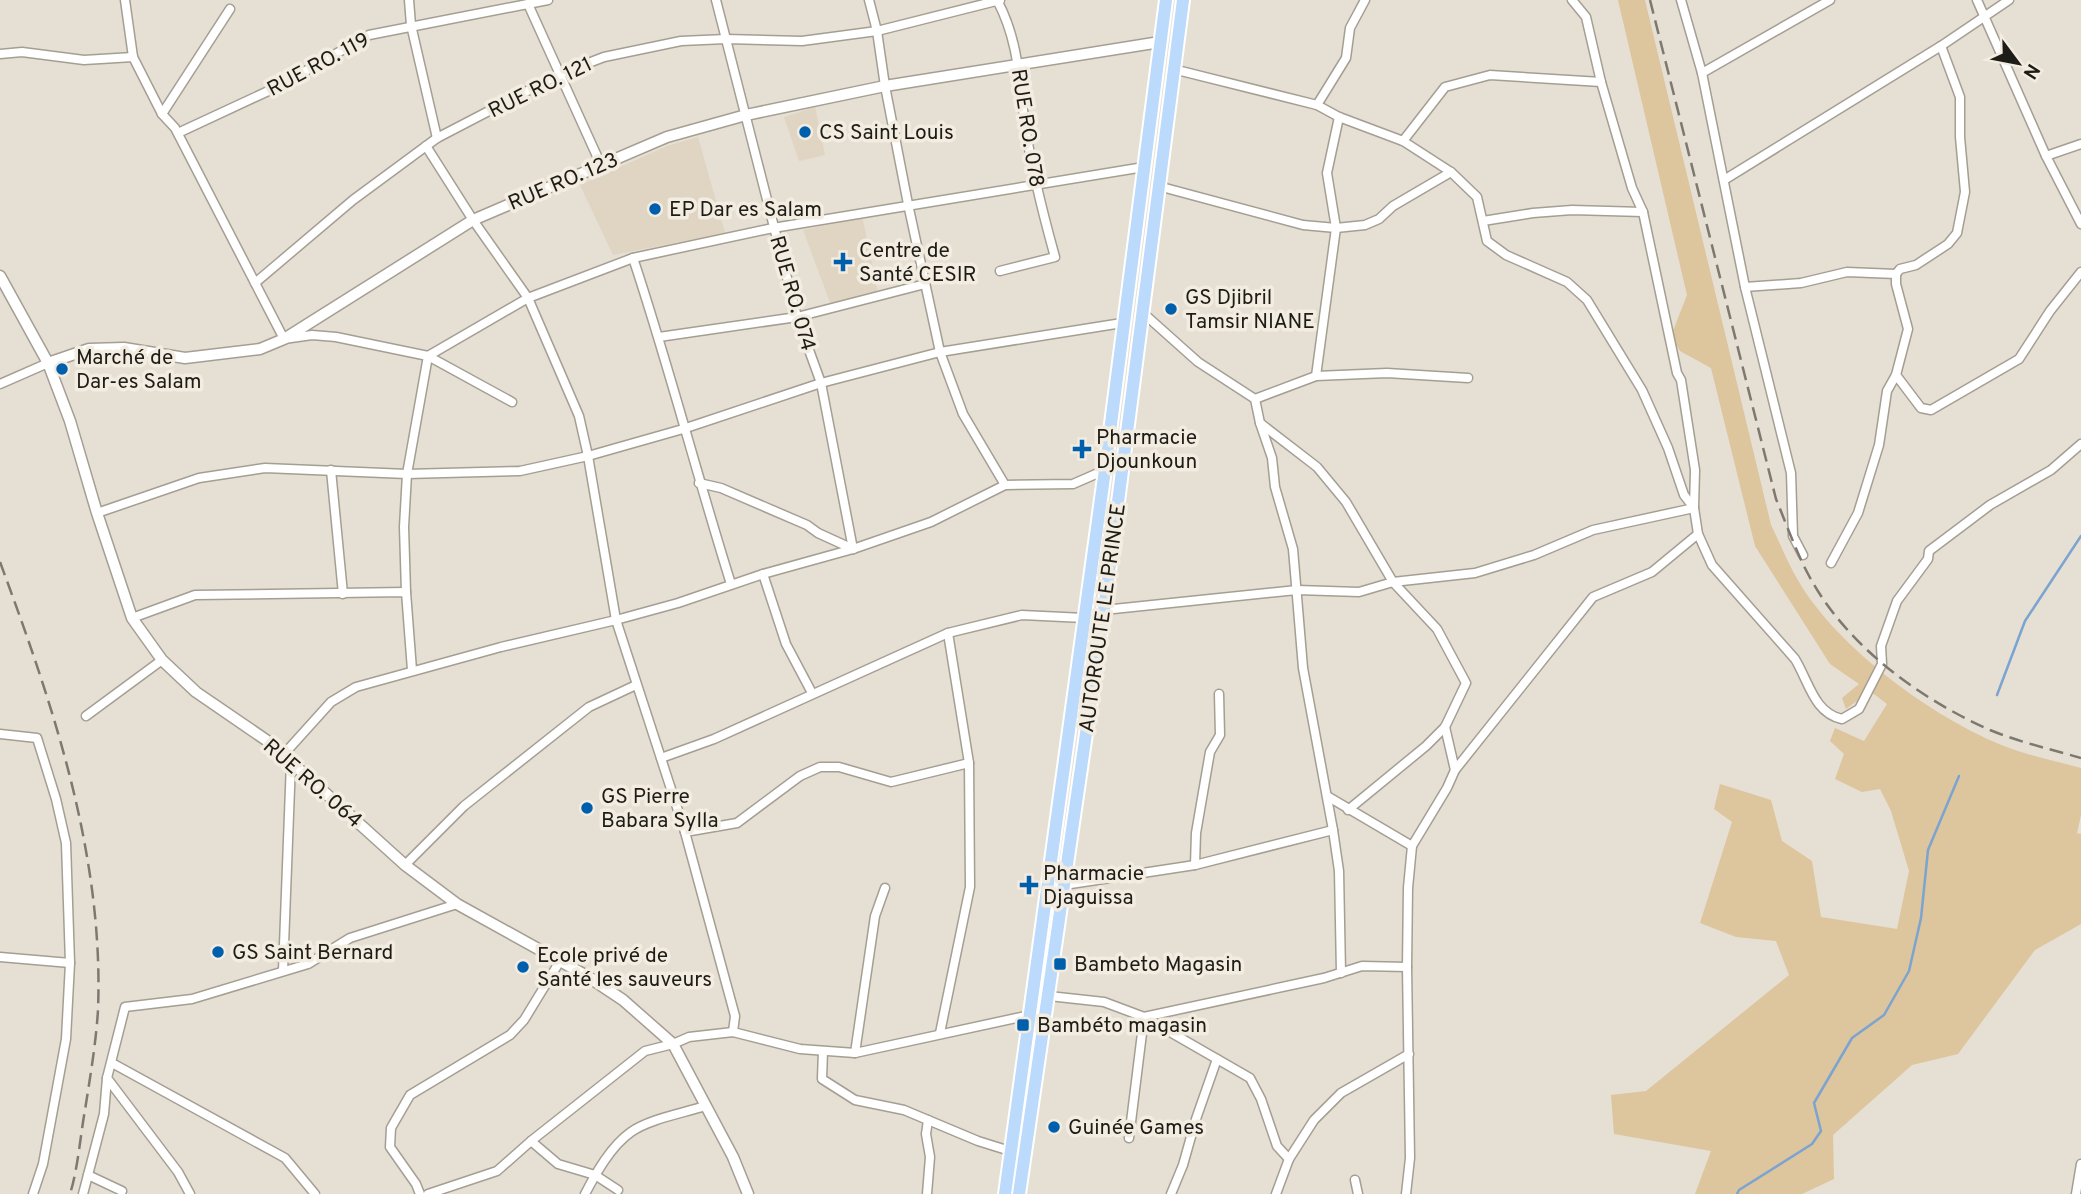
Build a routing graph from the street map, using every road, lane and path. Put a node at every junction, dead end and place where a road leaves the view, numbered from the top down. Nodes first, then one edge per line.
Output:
1 (125, 0) edge
2 (409, 0) edge
3 (548, 0) edge
4 (716, 0) edge
5 (869, 0) edge
6 (998, 0) edge
7 (1166, 0) edge
8 (1183, 0) edge
9 (1366, 0) edge
10 (1572, 0) edge
11 (1681, 0) edge
12 (1830, 0) edge
13 (1977, 0) edge
14 (2009, 0) edge
15 (528, 4) junction
16 (230, 9) dead end
17 (1986, 17) junction
18 (411, 25) junction
19 (877, 31) junction
20 (726, 39) junction
21 (1160, 42) junction
22 (1941, 46) junction
23 (0, 54) edge
24 (133, 57) junction
25 (1020, 64) junction
26 (1173, 69) junction
27 (1702, 73) junction
28 (560, 74) junction
29 (1601, 82) junction
30 (885, 86) junction
31 (1317, 105) junction
32 (162, 114) junction
33 (746, 115) junction
34 (1339, 117) junction
35 (177, 133) junction
36 (437, 138) junction
37 (1403, 141) junction
38 (2081, 144) edge
39 (426, 146) junction
40 (2046, 156) junction
41 (601, 165) junction
42 (1144, 167) junction
43 (1451, 172) junction
44 (1724, 180) junction
45 (1035, 183) junction
46 (1158, 186) junction
47 (908, 204) junction
48 (1643, 212) junction
49 (473, 220) junction
50 (1483, 221) junction
51 (2081, 224) edge
52 (773, 228) junction
53 (1336, 228) junction
54 (633, 258) junction
55 (1000, 271) dead end
56 (2081, 272) edge
57 (1896, 274) junction
58 (0, 276) edge
59 (255, 283) junction
60 (925, 284) junction
61 (1745, 288) junction
62 (528, 298) junction
63 (1142, 312) junction
64 (797, 317) junction
65 (1122, 323) junction
66 (659, 337) junction
67 (284, 339) junction
68 (940, 352) junction
69 (428, 356) junction
70 (48, 363) junction
71 (1896, 375) junction
72 (1316, 376) junction
73 (1468, 379) dead end
74 (821, 383) junction
75 (0, 384) edge
76 (1255, 399) junction
77 (512, 402) dead end
78 (1260, 423) junction
79 (683, 429) junction
80 (2081, 444) edge
81 (588, 456) junction
82 (331, 470) junction
83 (1105, 470) junction
84 (407, 474) junction
85 (699, 483) junction
86 (1005, 485) junction
87 (1694, 509) junction
88 (97, 513) junction
89 (1699, 534) junction
90 (853, 549) junction
91 (1802, 555) dead end
92 (1831, 563) dead end
93 (763, 573) junction
94 (1393, 582) junction
95 (731, 584) junction
96 (1297, 590) junction
97 (406, 592) junction
98 (343, 594) junction
99 (1104, 610) junction
100 (132, 618) junction
101 (1084, 618) junction
102 (616, 620) junction
103 (948, 633) junction
104 (162, 660) junction
105 (412, 670) junction
106 (636, 685) junction
107 (812, 693) junction
108 (1219, 694) dead end
109 (86, 716) dead end
110 (1445, 727) junction
111 (0, 734) edge
112 (285, 753) junction
113 (661, 758) junction
114 (292, 762) junction
115 (969, 763) junction
116 (1455, 769) junction
117 (1326, 796) junction
118 (1349, 810) junction
119 (1333, 830) junction
120 (685, 832) junction
121 (1412, 846) junction
122 (405, 865) junction
123 (1195, 865) junction
124 (1064, 885) junction
125 (885, 888) dead end
126 (457, 904) junction
127 (0, 957) edge
128 (560, 961) junction
129 (70, 963) junction
130 (1407, 967) junction
131 (283, 971) junction
132 (1341, 973) junction
133 (1049, 996) junction
134 (1030, 1015) junction
135 (1144, 1017) junction
136 (733, 1032) junction
137 (940, 1033) junction
138 (673, 1044) junction
139 (823, 1051) junction
140 (855, 1053) junction
141 (1409, 1054) junction
142 (1217, 1059) junction
143 (112, 1063) junction
144 (107, 1078) junction
145 (705, 1105) junction
146 (928, 1120) junction
147 (1129, 1138) dead end
148 (531, 1141) junction
149 (1010, 1151) junction
150 (1289, 1159) junction
151 (2081, 1164) edge
152 (88, 1175) junction
153 (595, 1175) junction
154 (1355, 1180) dead end
155 (618, 1190) dead end
156 (122, 1191) dead end
157 (33, 1194) edge
158 (83, 1194) edge
159 (190, 1194) edge
160 (314, 1194) edge
161 (420, 1194) edge
162 (428, 1194) edge
163 (585, 1194) edge
164 (748, 1194) edge
165 (927, 1194) edge
166 (1005, 1194) edge
167 (1019, 1194) edge
168 (1171, 1194) edge
169 (1276, 1194) edge
170 (1358, 1194) edge
171 (1406, 1194) edge
172 (2076, 1194) edge

1 - 24 street
2 - 18 street
3 - 15 street, RUE RO. 119
4 - 20 street, RUE RO. 074
5 - 19 street
6 - 19 street, RUE RO. 121
6 - 25 street, RUE RO. 078
7 - 21 main road, AUTOROUTE LE PRINCE
8 - 26 main road, AUTOROUTE LE PRINCE
9 - 31 street
10 - 29 street
11 - 27 street
12 - 27 street
13 - 17 street
14 - 17 street
15 - 18 street, RUE RO. 119
15 - 28 street
16 - 32 street
17 - 22 street
17 - 40 street
18 - 35 street, RUE RO. 119
18 - 36 street
19 - 20 street, RUE RO. 121
19 - 30 street
20 - 28 street, RUE RO. 121
20 - 33 street, RUE RO. 074
21 - 25 street, RUE RO. 123
21 - 42 main road, AUTOROUTE LE PRINCE
22 - 44 street
22 - 57 street
23 - 24 street
24 - 32 street
25 - 30 street, RUE RO. 123
25 - 45 street, RUE RO. 078
26 - 31 street
26 - 46 main road, AUTOROUTE LE PRINCE
27 - 44 street
28 - 36 street, RUE RO. 121
28 - 41 street
29 - 37 street
29 - 48 street
30 - 33 street, RUE RO. 123
30 - 47 street
31 - 34 street
32 - 35 street
33 - 41 street, RUE RO. 123
33 - 52 street, RUE RO. 074
34 - 37 street
34 - 53 street
35 - 59 street
36 - 39 street, RUE RO. 121
37 - 43 street
38 - 40 street
39 - 49 street
39 - 59 street, RUE RO. 121
40 - 51 street
41 - 49 street, RUE RO. 123
42 - 45 street
42 - 65 main road, AUTOROUTE LE PRINCE
43 - 50 street
43 - 53 street
44 - 61 street
45 - 47 street
45 - 55 street, RUE RO. 078
46 - 53 street
46 - 63 main road, AUTOROUTE LE PRINCE
47 - 52 street
47 - 60 street
48 - 50 street
48 - 87 street
49 - 62 street
49 - 67 street, RUE RO. 123
50 - 87 street
52 - 54 street
52 - 64 street, RUE RO. 074
53 - 72 street
54 - 62 street
54 - 66 street
56 - 71 street
57 - 61 street
57 - 71 street
58 - 70 street, RUE RO. 064
59 - 67 street
60 - 64 street
60 - 68 street
61 - 91 street
62 - 69 street
62 - 81 street
63 - 76 street
63 - 99 main road, AUTOROUTE LE PRINCE
64 - 66 street
64 - 74 street, RUE RO. 074
65 - 68 street
65 - 83 main road, AUTOROUTE LE PRINCE
66 - 79 street
67 - 69 street
67 - 70 street, RUE RO. 123
68 - 74 street
68 - 86 street
69 - 77 street
69 - 84 street
70 - 75 street, RUE RO. 123
70 - 88 street, RUE RO. 064
71 - 92 street
72 - 73 street
72 - 76 street
74 - 79 street
74 - 90 street, RUE RO. 074
76 - 78 street
78 - 94 street
78 - 96 street
79 - 81 street
79 - 85 street
80 - 89 street
81 - 84 street
81 - 102 street
82 - 84 street
82 - 88 street
82 - 98 street
83 - 86 street
83 - 101 main road, AUTOROUTE LE PRINCE
84 - 97 street
85 - 90 street
85 - 95 street
86 - 90 street
87 - 89 street
87 - 94 street
88 - 100 street, RUE RO. 064
89 - 116 street
90 - 93 street
93 - 95 street
93 - 107 street
94 - 96 street
94 - 110 street
95 - 102 street
96 - 99 street
96 - 117 street
97 - 98 street
97 - 105 street
98 - 100 street
99 - 124 main road, AUTOROUTE LE PRINCE
100 - 104 street, RUE RO. 064
101 - 103 street
101 - 134 main road, AUTOROUTE LE PRINCE
102 - 105 street
102 - 106 street
103 - 107 street
103 - 115 street
104 - 109 street
104 - 112 street, RUE RO. 064
105 - 112 street
106 - 113 street
106 - 122 street
107 - 113 street
108 - 123 street
110 - 116 street
110 - 118 street
111 - 129 street
112 - 114 street, RUE RO. 064
113 - 120 street
114 - 122 street, RUE RO. 064
114 - 131 street
115 - 120 street
115 - 137 street
116 - 121 street
117 - 118 street
117 - 119 street
118 - 121 street
119 - 123 street
119 - 132 street
120 - 136 street
121 - 130 street
122 - 126 street, RUE RO. 064
123 - 124 street
124 - 133 main road, AUTOROUTE LE PRINCE
125 - 140 street
126 - 128 street, RUE RO. 064
126 - 131 street
127 - 129 street
128 - 138 street, RUE RO. 064
128 - 161 street
129 - 157 street
130 - 132 street
130 - 141 street
131 - 143 street
132 - 135 street
133 - 135 street
133 - 167 main road, AUTOROUTE LE PRINCE
134 - 137 street
134 - 149 main road, AUTOROUTE LE PRINCE
135 - 142 street
135 - 147 street
136 - 138 street
136 - 139 street
137 - 140 street
138 - 145 street, RUE RO. 064
138 - 148 street
139 - 140 street
139 - 146 street
141 - 150 street
141 - 171 street
142 - 150 street
142 - 168 street
143 - 144 street
143 - 160 street
144 - 152 street
144 - 159 street
145 - 153 street
145 - 164 street, RUE RO. 064
146 - 149 street
146 - 165 street
148 - 153 street
148 - 162 street
149 - 166 main road, AUTOROUTE LE PRINCE
150 - 169 street
151 - 172 street
152 - 156 street
152 - 158 street
153 - 155 street
153 - 163 street
154 - 170 street

